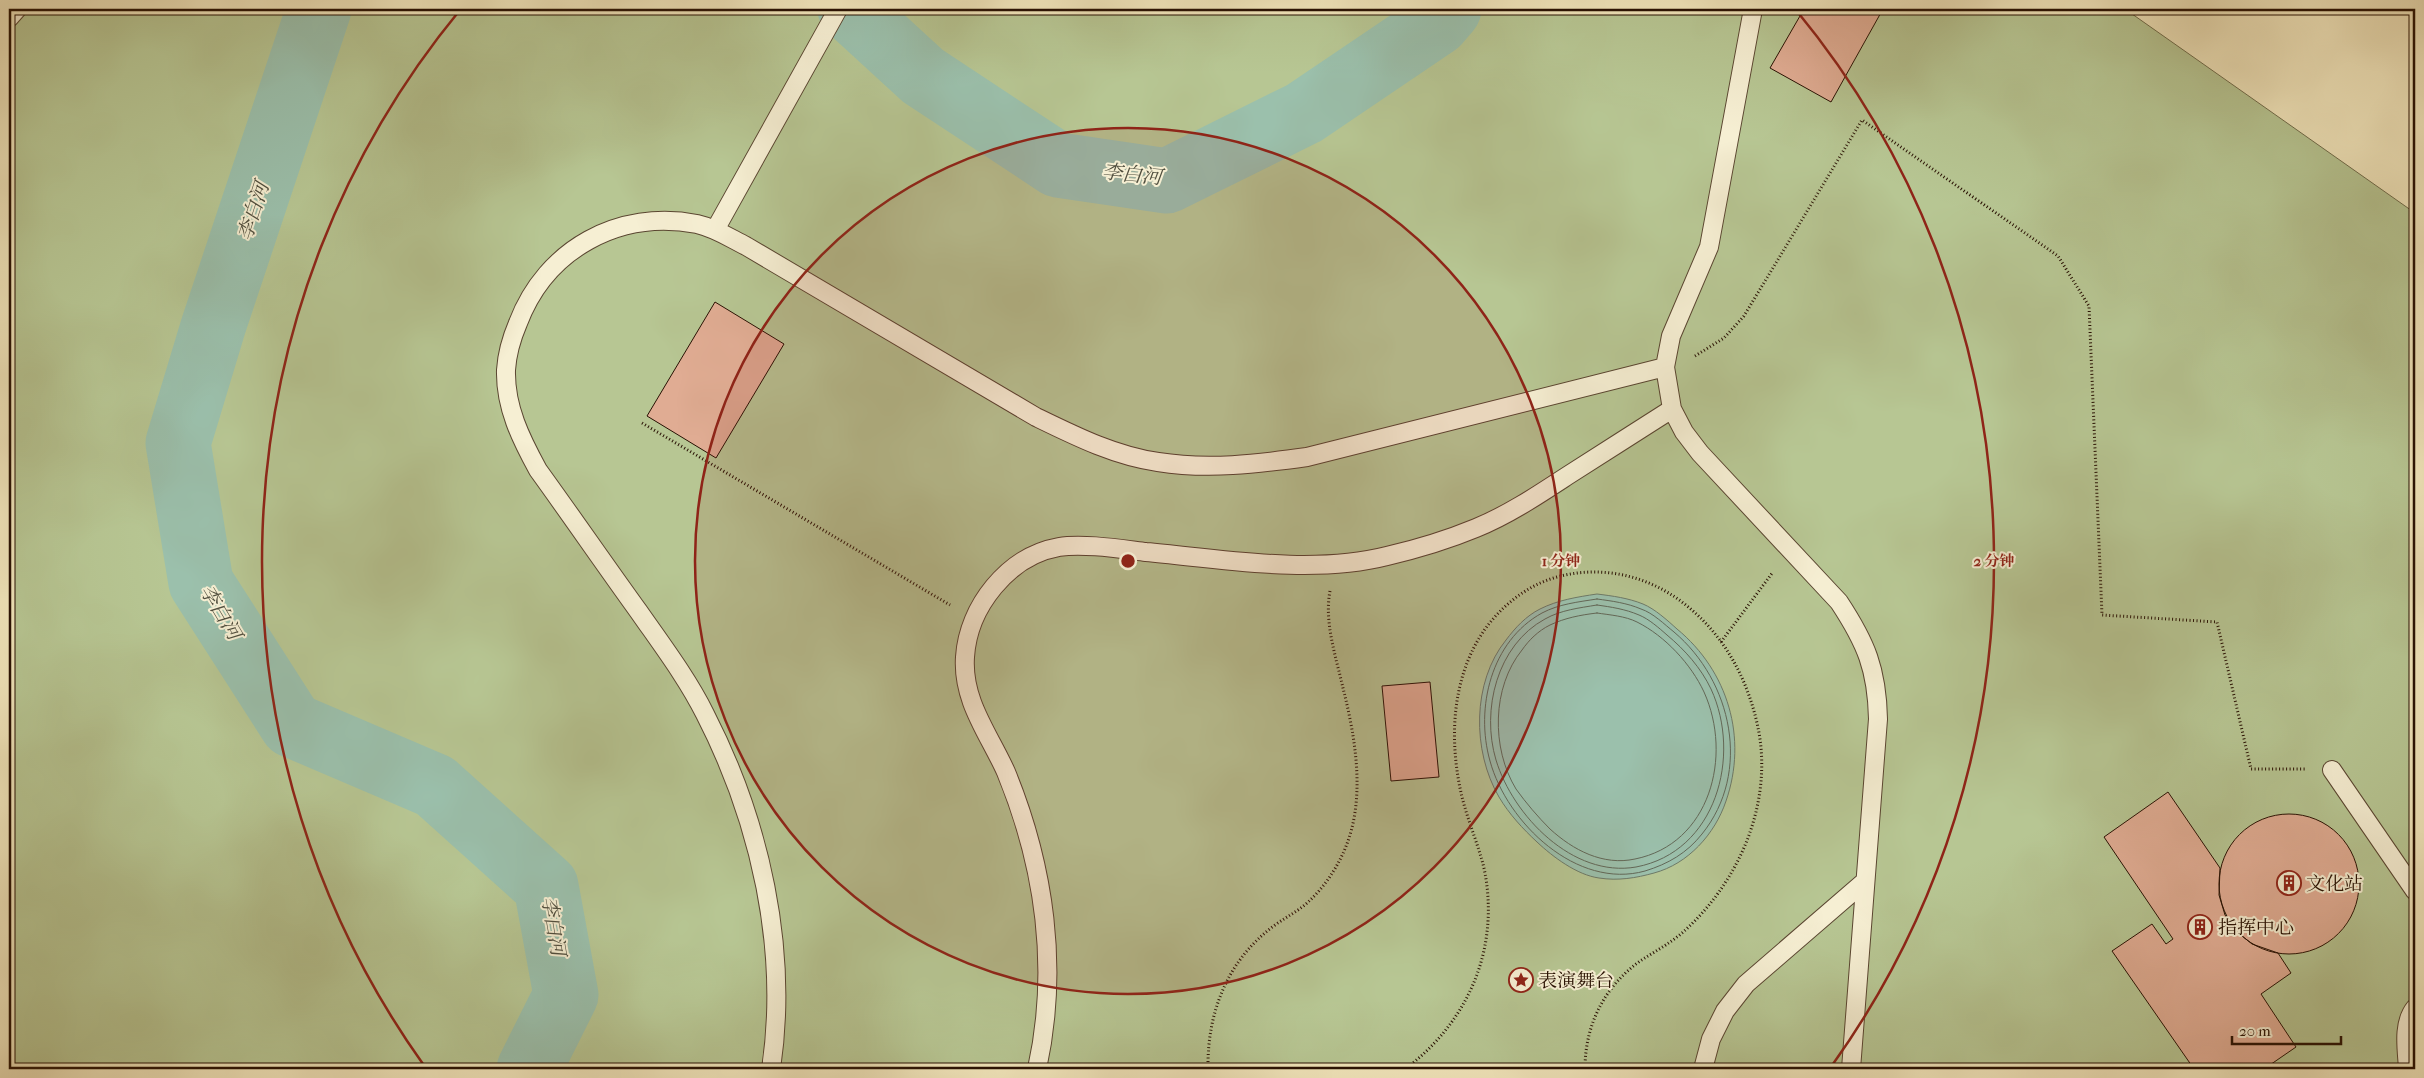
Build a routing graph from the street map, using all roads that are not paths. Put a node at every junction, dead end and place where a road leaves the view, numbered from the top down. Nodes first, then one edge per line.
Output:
1 (17, 9) edge
2 (838, 9) edge
3 (1752, 9) edge
4 (9, 18) edge
5 (715, 230) junction
6 (1665, 367) junction
7 (1672, 409) junction
8 (2332, 770) road end
9 (1864, 882) junction
10 (2415, 891) edge
11 (2415, 1008) edge
12 (771, 1069) edge
13 (1037, 1069) edge
14 (1703, 1069) edge
15 (1851, 1069) edge
16 (2408, 1069) edge

1 - 4 lane
2 - 5 lane
3 - 6 lane
5 - 6 lane
5 - 12 lane
6 - 7 lane
7 - 9 lane
7 - 13 lane
8 - 10 lane
9 - 14 lane
9 - 15 lane
11 - 16 lane

